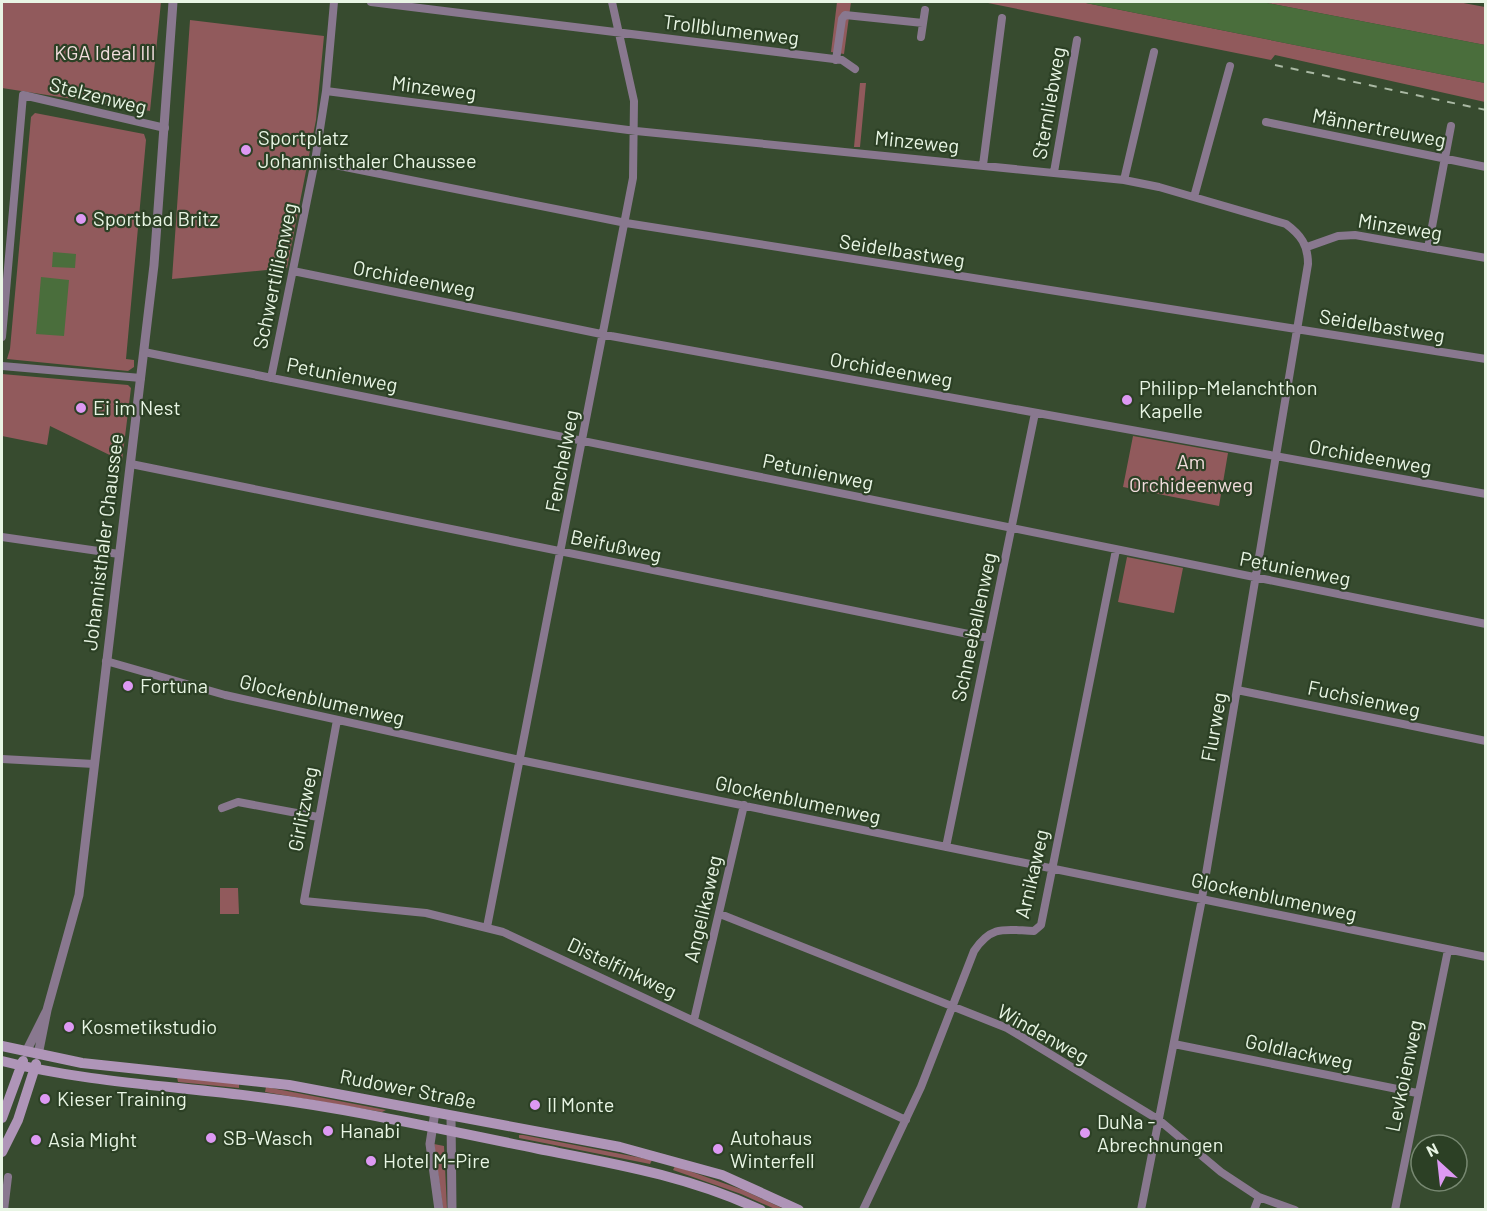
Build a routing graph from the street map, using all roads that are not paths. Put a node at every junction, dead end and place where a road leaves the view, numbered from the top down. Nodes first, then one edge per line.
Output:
1 (173, 2) edge
2 (334, 2) edge
3 (371, 2) edge
4 (612, 2) edge
5 (925, 10) dead end
6 (1002, 18) dead end
7 (923, 23) junction
8 (620, 33) junction
9 (921, 37) dead end
10 (1077, 40) dead end
11 (1154, 52) dead end
12 (836, 60) junction
13 (1230, 66) dead end
14 (855, 69) dead end
15 (326, 91) junction
16 (1266, 122) dead end
17 (1451, 126) dead end
18 (165, 128) junction
19 (636, 130) junction
20 (1445, 159) junction
21 (315, 161) junction
22 (983, 165) junction
23 (1485, 167) edge
24 (1054, 172) junction
25 (1124, 180) junction
26 (1194, 197) junction
27 (626, 223) junction
28 (1307, 248) junction
29 (1428, 248) junction
30 (1485, 258) edge
31 (293, 271) junction
32 (1297, 330) junction
33 (604, 334) junction
34 (2, 337) edge
35 (144, 352) junction
36 (1485, 359) edge
37 (2, 366) edge
38 (141, 378) junction
39 (271, 378) junction
40 (1035, 413) junction
41 (583, 440) junction
42 (1275, 456) junction
43 (131, 464) junction
44 (1485, 494) edge
45 (1011, 529) junction
46 (2, 537) edge
47 (1116, 550) junction
48 (562, 551) junction
49 (119, 554) junction
50 (1256, 577) junction
51 (1485, 624) edge
52 (988, 638) junction
53 (106, 661) junction
54 (1237, 690) junction
55 (337, 720) junction
56 (1485, 741) edge
57 (2, 759) edge
58 (521, 760) junction
59 (94, 764) junction
60 (744, 806) junction
61 (222, 808) dead end
62 (318, 817) junction
63 (946, 847) junction
64 (1051, 868) junction
65 (1202, 899) junction
66 (307, 903) joint
67 (720, 914) junction
68 (487, 927) junction
69 (1448, 950) junction
70 (1485, 957) edge
71 (953, 1007) junction
72 (47, 1010) junction
73 (694, 1020) junction
74 (1174, 1044) junction
75 (2, 1046) edge
76 (26, 1052) junction
77 (38, 1055) junction
78 (2, 1061) edge
79 (21, 1066) junction
80 (34, 1069) junction
81 (245, 1079) junction
82 (1417, 1093) junction
83 (243, 1095) junction
84 (392, 1104) junction
85 (435, 1112) junction
86 (451, 1116) junction
87 (2, 1118) edge
88 (389, 1119) junction
89 (906, 1120) junction
90 (1159, 1120) junction
91 (432, 1128) junction
92 (514, 1128) junction
93 (450, 1131) junction
94 (510, 1143) junction
95 (2, 1152) edge
96 (668, 1159) junction
97 (663, 1173) junction
98 (8, 1177) dead end
99 (1259, 1197) junction
100 (4, 1209) edge
101 (439, 1209) edge
102 (452, 1209) edge
103 (761, 1209) edge
104 (799, 1209) edge
105 (863, 1209) edge
106 (1141, 1209) edge
107 (1254, 1209) edge
108 (1295, 1209) edge
109 (1395, 1209) edge

1 - 18 street, Johannisthaler Chaussee
2 - 15 street, Schwertlilienweg
3 - 8 street, Trollblumenweg
4 - 8 street, Fenchelweg
5 - 7 street
6 - 22 street
7 - 9 street
7 - 12 street
8 - 12 street, Trollblumenweg
8 - 19 street, Fenchelweg
10 - 24 street, Sternliebweg
11 - 25 street
12 - 14 street, Trollblumenweg
13 - 26 street
15 - 19 street, Minzeweg
15 - 21 street, Schwertlilienweg
16 - 20 street, Männertreuweg
17 - 20 street
18 - 34 street, Stelzenweg
18 - 35 street, Johannisthaler Chaussee
19 - 22 street, Minzeweg
19 - 27 street, Fenchelweg
20 - 23 street, Männertreuweg
20 - 29 street
21 - 27 street, Seidelbastweg
21 - 31 street, Schwertlilienweg
22 - 24 street, Minzeweg
24 - 25 street, Minzeweg
25 - 26 street, Minzeweg
26 - 28 street, Minzeweg
27 - 32 street, Seidelbastweg
27 - 33 street, Fenchelweg
28 - 29 street, Minzeweg
28 - 32 street, Flurweg
29 - 30 street, Minzeweg
31 - 33 street, Orchideenweg
31 - 39 street, Schwertlilienweg
32 - 36 street, Seidelbastweg
32 - 42 street, Flurweg
33 - 40 street, Orchideenweg
33 - 41 street, Fenchelweg
35 - 38 street, Johannisthaler Chaussee
35 - 39 street, Petunienweg
37 - 38 street
38 - 43 street, Johannisthaler Chaussee
39 - 41 street, Petunienweg
40 - 42 street, Orchideenweg
40 - 45 street, Schneeballenweg
41 - 45 street, Petunienweg
41 - 48 street, Fenchelweg
42 - 44 street, Orchideenweg
42 - 50 street, Flurweg
43 - 48 street, Beifußweg
43 - 49 street, Johannisthaler Chaussee
45 - 47 street, Petunienweg
45 - 52 street, Schneeballenweg
46 - 49 street
47 - 50 street, Petunienweg
47 - 64 street, Arnikaweg
48 - 52 street, Beifußweg
48 - 58 street, Fenchelweg
49 - 53 street, Johannisthaler Chaussee
50 - 51 street, Petunienweg
50 - 54 street, Flurweg
52 - 63 street, Schneeballenweg
53 - 55 street, Glockenblumenweg
53 - 59 street, Johannisthaler Chaussee
54 - 56 street, Fuchsienweg
54 - 65 street, Flurweg
55 - 58 street, Glockenblumenweg
55 - 62 street, Girlitzweg
57 - 59 street
58 - 60 street, Glockenblumenweg
58 - 68 street, Fenchelweg
59 - 72 street, Johannisthaler Chaussee
60 - 63 street, Glockenblumenweg
60 - 67 street, Angelikaweg
61 - 62 street
62 - 66 street, Girlitzweg
63 - 64 street, Glockenblumenweg
64 - 65 street, Glockenblumenweg
64 - 71 street, Arnikaweg
65 - 69 street, Glockenblumenweg
65 - 74 street, Flurweg
66 - 68 street, Distelfinkweg
67 - 71 street, Windenweg
67 - 73 street, Angelikaweg
68 - 73 street, Distelfinkweg
69 - 70 street, Glockenblumenweg
69 - 82 street, Levkoienweg
71 - 89 street, Arnikaweg
71 - 90 street, Windenweg
72 - 76 street, Johannisthaler Chaussee
72 - 77 street, Johannisthaler Chaussee
73 - 89 street, Distelfinkweg
74 - 82 street, Goldlackweg
74 - 90 street, Flurweg
75 - 76 main road, Rudower Straße
76 - 77 main road, Rudower Straße
76 - 79 main road, Johannisthaler Chaussee
77 - 80 main road, Johannisthaler Chaussee
77 - 81 main road, Rudower Straße
78 - 79 main road, Rudower Straße
79 - 80 main road, Rudower Straße
79 - 87 main road, Johannisthaler Chaussee
80 - 83 main road, Rudower Straße
80 - 95 main road, Johannisthaler Chaussee
81 - 83 main road
81 - 84 main road, Rudower Straße
82 - 109 street, Levkoienweg
83 - 88 main road, Rudower Straße
84 - 85 main road, Rudower Straße
84 - 88 main road
85 - 86 main road, Rudower Straße
85 - 91 street
86 - 92 main road, Rudower Straße
86 - 93 street
88 - 91 main road, Rudower Straße
89 - 105 street, Arnikaweg
90 - 99 street, Windenweg
90 - 106 street, Flurweg
91 - 93 main road, Rudower Straße
91 - 101 street
92 - 94 main road
92 - 96 main road, Rudower Straße
93 - 94 main road, Rudower Straße
93 - 102 street
94 - 97 main road, Rudower Straße
96 - 97 main road
96 - 104 main road, Rudower Straße
97 - 103 main road, Rudower Straße
98 - 100 street
99 - 107 street
99 - 108 street, Windenweg

